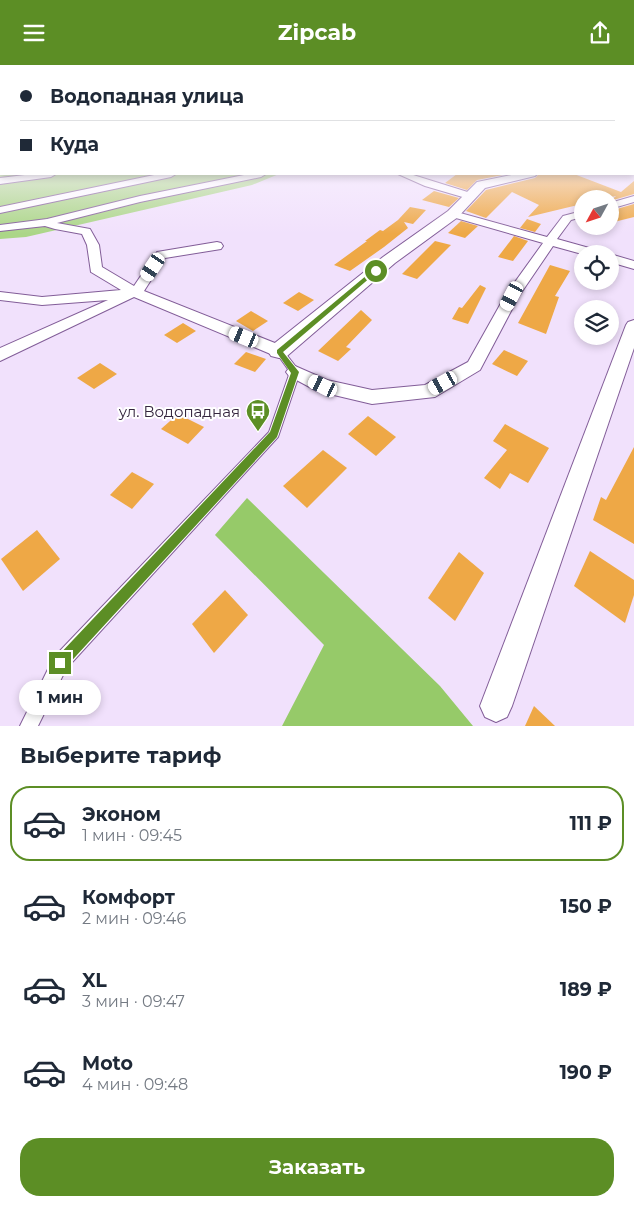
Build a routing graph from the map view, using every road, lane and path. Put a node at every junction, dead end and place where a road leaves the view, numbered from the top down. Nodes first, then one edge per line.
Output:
1 (43, 175) edge
2 (166, 175) edge
3 (256, 175) edge
4 (406, 175) edge
5 (526, 175) edge
6 (0, 181) edge
7 (470, 196) junction
8 (634, 199) edge
9 (619, 203) edge
10 (0, 210) edge
11 (453, 214) junction
12 (574, 216) edge
13 (48, 222) junction
14 (0, 228) edge
15 (550, 241) junction
16 (217, 246) dead end
17 (574, 248) edge
18 (619, 261) edge
19 (634, 265) edge
20 (136, 293) junction
21 (0, 296) edge
22 (634, 325) edge
23 (279, 351) junction
24 (0, 355) edge
25 (295, 372) junction
26 (496, 706) dead end
27 (29, 726) edge

1 - 6 street
2 - 10 street
3 - 13 street
4 - 7 street
5 - 7 street
7 - 11 street
8 - 9 street
11 - 15 street
11 - 23 street
12 - 15 street
13 - 14 street
13 - 20 street
15 - 17 street
15 - 25 street
16 - 20 street
18 - 19 street
20 - 21 street
20 - 23 street
20 - 24 street
22 - 26 street
23 - 25 lane
25 - 27 lane

